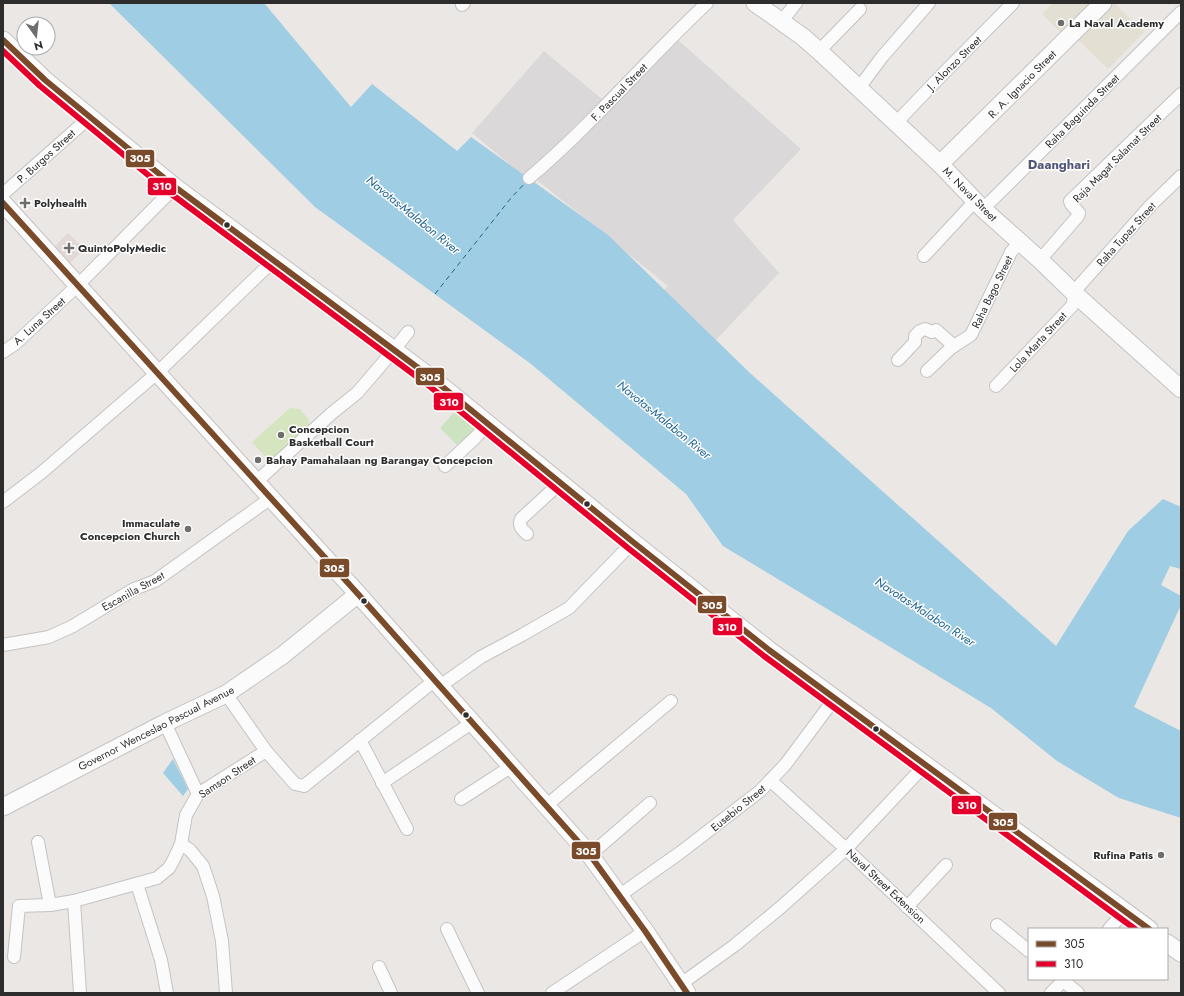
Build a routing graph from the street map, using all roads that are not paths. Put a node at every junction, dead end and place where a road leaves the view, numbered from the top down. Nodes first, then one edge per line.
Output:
1 (707, 3) edge
2 (755, 3) edge
3 (796, 3) edge
4 (930, 3) edge
5 (1013, 3) edge
6 (1103, 3) edge
7 (1176, 3) edge
8 (1181, 8) edge
9 (860, 9) dead end
10 (1181, 12) edge
11 (782, 21) junction
12 (3, 40) edge
13 (819, 51) junction
14 (859, 88) junction
15 (1181, 94) edge
16 (90, 117) junction
17 (896, 123) junction
18 (940, 164) junction
19 (1181, 176) edge
20 (529, 178) dead end
21 (175, 186) junction
22 (3, 194) edge
23 (3, 203) edge
24 (979, 205) junction
25 (1020, 242) junction
26 (924, 256) dead end
27 (274, 260) junction
28 (1040, 260) junction
29 (78, 285) junction
30 (1075, 294) junction
31 (408, 332) dead end
32 (954, 346) junction
33 (394, 350) junction
34 (3, 352) edge
35 (898, 360) dead end
36 (927, 371) dead end
37 (157, 373) junction
38 (996, 386) dead end
39 (1181, 389) edge
40 (487, 424) junction
41 (445, 466) dead end
42 (256, 482) junction
43 (560, 483) junction
44 (271, 498) junction
45 (3, 502) edge
46 (527, 534) dead end
47 (633, 542) junction
48 (358, 594) junction
49 (3, 645) edge
50 (437, 683) junction
51 (226, 694) junction
52 (835, 698) junction
53 (671, 701) dead end
54 (473, 722) junction
55 (165, 723) junction
56 (360, 740) junction
57 (266, 751) junction
58 (925, 765) junction
59 (512, 766) junction
60 (771, 780) junction
61 (382, 783) junction
62 (198, 794) junction
63 (461, 799) dead end
64 (650, 803) dead end
65 (547, 805) junction
66 (3, 806) edge
67 (407, 829) dead end
68 (38, 842) dead end
69 (181, 844) junction
70 (846, 848) junction
71 (590, 855) junction
72 (946, 865) dead end
73 (137, 884) junction
74 (620, 895) junction
75 (74, 904) junction
76 (50, 905) junction
77 (907, 906) junction
78 (1125, 911) junction
79 (997, 925) dead end
80 (1110, 928) edge
81 (1147, 928) edge
82 (447, 929) dead end
83 (645, 931) junction
84 (1168, 944) edge
85 (1028, 950) edge
86 (1181, 953) edge
87 (14, 957) dead end
88 (379, 967) dead end
89 (1063, 980) edge
90 (684, 988) edge
91 (80, 993) edge
92 (167, 993) edge
93 (226, 993) edge
94 (391, 993) edge
95 (478, 993) edge
96 (552, 993) edge
97 (999, 993) edge
98 (1051, 993) edge
99 (1078, 993) edge

1 - 20 street, F. Pascual Street
2 - 11 main road, M. Naval Street
3 - 11 street
4 - 14 street
5 - 17 street, J. Alonzo Street
6 - 18 main road, R. A. Ignacio Street
7 - 8 street
9 - 13 street
10 - 24 street, Raha Baguinda Street
11 - 13 main road, M. Naval Street
12 - 16 main road
13 - 14 main road, M. Naval Street
14 - 17 main road, M. Naval Street
15 - 28 street, Raja Magat Salamat Street
16 - 21 main road
16 - 22 street, P. Burgos Street
17 - 18 main road, M. Naval Street
18 - 24 main road, M. Naval Street
19 - 30 street, Raha Tupaz Street
21 - 27 main road
21 - 29 street, A. Luna Street
23 - 29 main road
24 - 25 main road, M. Naval Street
24 - 26 street, Raha Baguinda Street
25 - 28 main road, M. Naval Street
25 - 32 street, Raha Bago Street
27 - 33 main road
27 - 37 street
28 - 30 main road, M. Naval Street
29 - 34 street, A. Luna Street
29 - 37 main road
30 - 38 street, Lola Marta Street
30 - 39 main road, M. Naval Street
31 - 33 street
32 - 35 street
32 - 36 street, Raha Bago Street
33 - 40 main road
33 - 42 street
37 - 42 main road
37 - 45 street
40 - 41 street
40 - 43 main road
42 - 44 main road
43 - 46 street
43 - 47 main road
44 - 48 main road
44 - 49 street, Escanilla Street
47 - 50 street
47 - 52 main road
48 - 50 main road
48 - 51 main road, Governor Wenceslao Pascual Avenue
50 - 54 main road
50 - 56 street
51 - 55 main road, Governor Wenceslao Pascual Avenue
51 - 57 street
52 - 58 main road
52 - 60 street, Eusebio Street
53 - 65 street
54 - 59 main road
54 - 61 street
55 - 62 street
55 - 66 main road, Governor Wenceslao Pascual Avenue
56 - 57 street
56 - 61 street
57 - 62 street, Samson Street
58 - 70 street
58 - 78 main road
59 - 63 street
59 - 65 main road
60 - 70 street, Naval Street Extension
60 - 74 street, Eusebio Street
61 - 67 street
62 - 69 street, Samson Street
64 - 71 street
65 - 71 main road
68 - 76 street
69 - 73 street, Samson Street
69 - 93 street
70 - 77 street, Naval Street Extension
70 - 90 street
71 - 74 main road
72 - 77 street
73 - 75 street, Samson Street
73 - 92 street
74 - 83 main road
75 - 76 street, Samson Street
75 - 91 street
76 - 87 street, Samson Street
77 - 97 street, Naval Street Extension
78 - 80 street
78 - 81 main road
79 - 85 street
82 - 95 street
83 - 90 main road
83 - 96 street
84 - 86 main road
88 - 94 street
89 - 98 street
89 - 99 street

